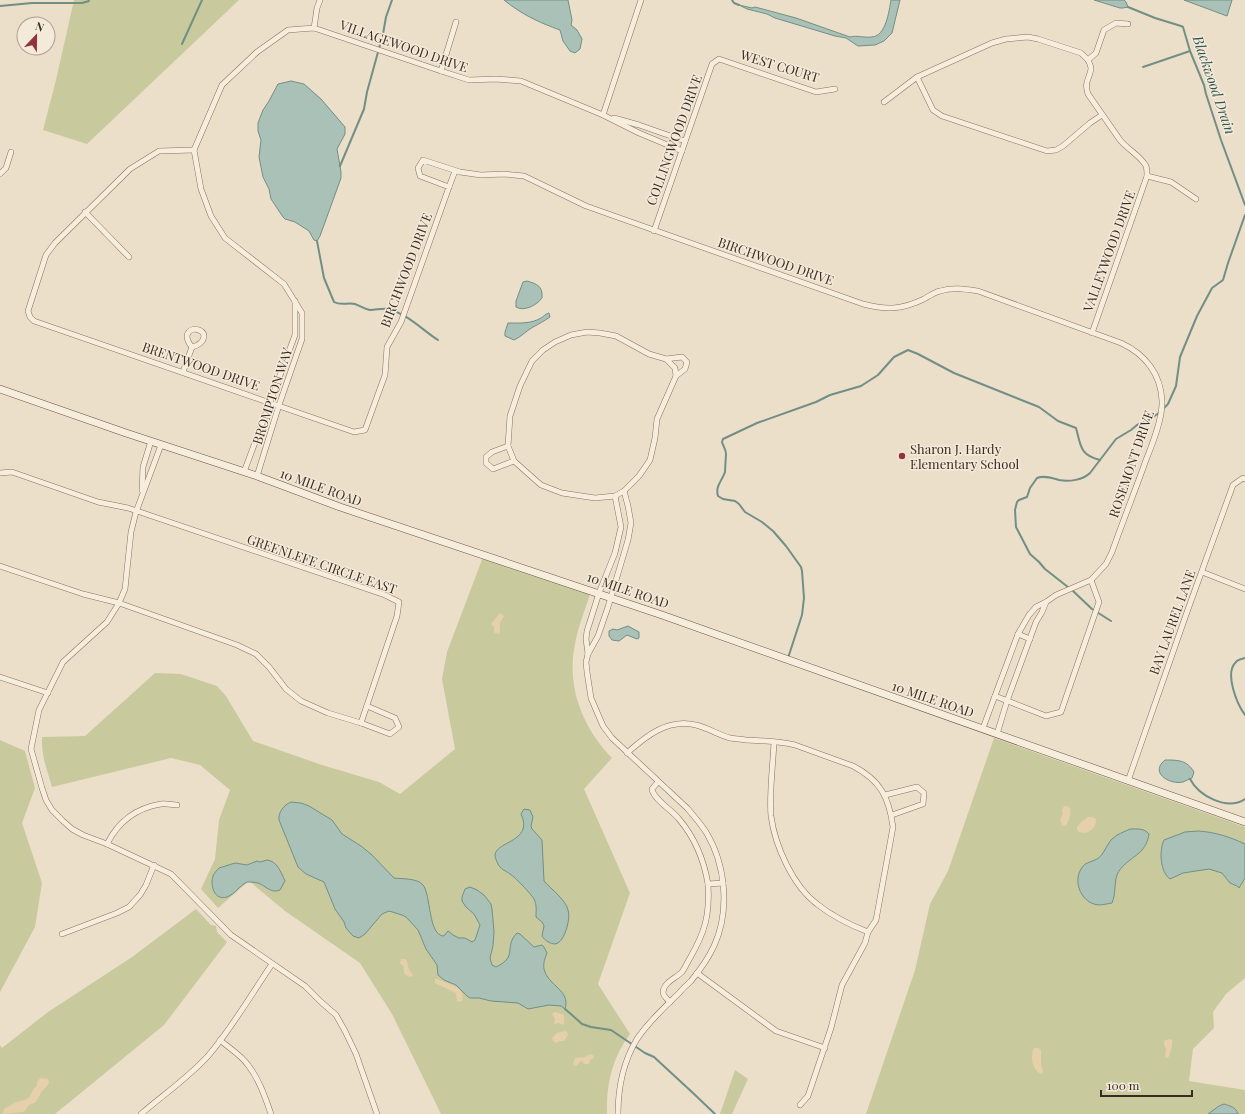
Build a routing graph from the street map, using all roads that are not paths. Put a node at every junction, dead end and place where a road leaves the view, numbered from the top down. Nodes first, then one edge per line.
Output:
1 (320, 0) edge
2 (641, 0) edge
3 (456, 22) dead end
4 (1128, 24) dead end
5 (314, 28) junction
6 (719, 58) joint
7 (1088, 60) junction
8 (441, 72) junction
9 (917, 77) junction
10 (835, 89) dead end
11 (884, 102) dead end
12 (603, 115) junction
13 (1102, 116) junction
14 (685, 142) junction
15 (194, 150) junction
16 (682, 151) junction
17 (11, 152) dead end
18 (454, 171) junction
19 (0, 174) edge
20 (1147, 176) junction
21 (449, 187) junction
22 (1196, 199) dead end
23 (85, 212) junction
24 (654, 231) junction
25 (129, 257) dead end
26 (295, 300) junction
27 (1092, 333) junction
28 (192, 347) dead end
29 (666, 359) junction
30 (183, 372) junction
31 (676, 376) junction
32 (0, 389) edge
33 (270, 402) junction
34 (279, 405) junction
35 (365, 430) joint
36 (151, 442) junction
37 (161, 445) junction
38 (508, 446) junction
39 (514, 461) junction
40 (244, 472) junction
41 (0, 473) edge
42 (257, 476) junction
43 (1245, 479) edge
44 (624, 491) junction
45 (142, 493) junction
46 (615, 496) junction
47 (136, 512) junction
48 (0, 566) edge
49 (1202, 572) junction
50 (1091, 580) junction
51 (1245, 589) edge
52 (599, 593) junction
53 (610, 597) junction
54 (1046, 602) junction
55 (119, 603) junction
56 (1018, 634) junction
57 (1030, 639) junction
58 (588, 654) junction
59 (0, 677) edge
60 (48, 694) junction
61 (995, 696) junction
62 (1007, 701) junction
63 (367, 706) junction
64 (361, 723) junction
65 (982, 728) junction
66 (997, 734) junction
67 (774, 742) junction
68 (627, 753) junction
69 (1128, 781) junction
70 (658, 782) junction
71 (885, 795) junction
72 (176, 805) dead end
73 (892, 815) junction
74 (1245, 822) edge
75 (107, 844) junction
76 (154, 865) junction
77 (723, 883) junction
78 (708, 884) junction
79 (868, 932) junction
80 (62, 934) dead end
81 (272, 964) junction
82 (697, 973) junction
83 (670, 1002) junction
84 (220, 1040) junction
85 (825, 1048) junction
86 (800, 1105) dead end
87 (141, 1114) edge
88 (271, 1114) edge
89 (377, 1114) edge
90 (618, 1114) edge

1 - 5 street
2 - 12 street
3 - 8 street
4 - 7 street
5 - 8 street, VILLAGEWOOD DRIVE
5 - 15 street, VILLAGEWOOD DRIVE
6 - 10 street, WEST COURT
6 - 14 street, COLLINGWOOD DRIVE
7 - 9 street
7 - 13 street, VALLEYWOOD DRIVE
8 - 12 street, VILLAGEWOOD DRIVE
9 - 11 street
9 - 13 street
12 - 14 street, VILLAGEWOOD DRIVE
12 - 16 street, VILLAGEWOOD DRIVE
13 - 20 street, VALLEYWOOD DRIVE
14 - 16 street, COLLINGWOOD DRIVE
15 - 23 street
15 - 26 street, BROMPTON WAY
16 - 24 street, COLLINGWOOD DRIVE
17 - 19 street
18 - 21 street, BIRCHWOOD DRIVE
18 - 21 street, BIRCHWOOD DRIVE
18 - 24 street, BIRCHWOOD DRIVE
20 - 22 street, VALLEYWOOD DRIVE
20 - 27 street, VALLEYWOOD DRIVE
21 - 35 street, BIRCHWOOD DRIVE
23 - 25 street
23 - 30 street, BRENTWOOD DRIVE
24 - 27 street, BIRCHWOOD DRIVE
26 - 33 street, BROMPTON WAY
26 - 34 street, BROMPTON WAY
27 - 50 street, ROSEMONT DRIVE
28 - 30 street
29 - 31 street
29 - 31 street
29 - 38 street
30 - 33 street, BRENTWOOD DRIVE
31 - 44 street
32 - 36 main road, 10 MILE ROAD
33 - 34 street, BRENTWOOD DRIVE
33 - 40 street, BROMPTON WAY
34 - 35 street, BRENTWOOD DRIVE
34 - 42 street, BROMPTON WAY
36 - 37 main road, 10 MILE ROAD
36 - 45 street
37 - 40 main road, 10 MILE ROAD
37 - 45 street
38 - 39 street
38 - 39 street
39 - 46 street
40 - 42 main road, 10 MILE ROAD
41 - 47 street
42 - 52 main road, 10 MILE ROAD
43 - 49 street, BAY LAUREL LANE
44 - 46 street
44 - 53 street
45 - 47 street
46 - 52 street
47 - 55 street
47 - 63 street, GREENLEFE CIRCLE EAST
48 - 55 street
49 - 51 street
49 - 69 street, BAY LAUREL LANE
50 - 54 street, ROSEMONT DRIVE
50 - 62 street
52 - 53 main road, 10 MILE ROAD
52 - 58 street
53 - 58 street
53 - 65 main road, 10 MILE ROAD
54 - 56 street, ROSEMONT DRIVE
54 - 57 street
55 - 60 street
55 - 64 street
56 - 57 street
56 - 61 street, ROSEMONT DRIVE
57 - 62 street
58 - 68 street
59 - 60 street
60 - 75 street
61 - 62 street
61 - 65 street, ROSEMONT DRIVE
62 - 66 street
63 - 64 street, GREENLEFE CIRCLE EAST
63 - 64 street
65 - 66 main road, 10 MILE ROAD
66 - 69 main road, 10 MILE ROAD
67 - 68 street
67 - 71 street
67 - 79 street
68 - 70 street
69 - 74 main road, 10 MILE ROAD
70 - 77 street
70 - 78 street
71 - 73 street
71 - 73 street
72 - 75 street
73 - 79 street
75 - 76 street
76 - 80 street
76 - 81 street
77 - 78 street
77 - 82 street
78 - 83 street
79 - 85 street
81 - 84 street
81 - 89 street
82 - 83 street
82 - 85 street
83 - 90 street
84 - 87 street
84 - 88 street
85 - 86 street

